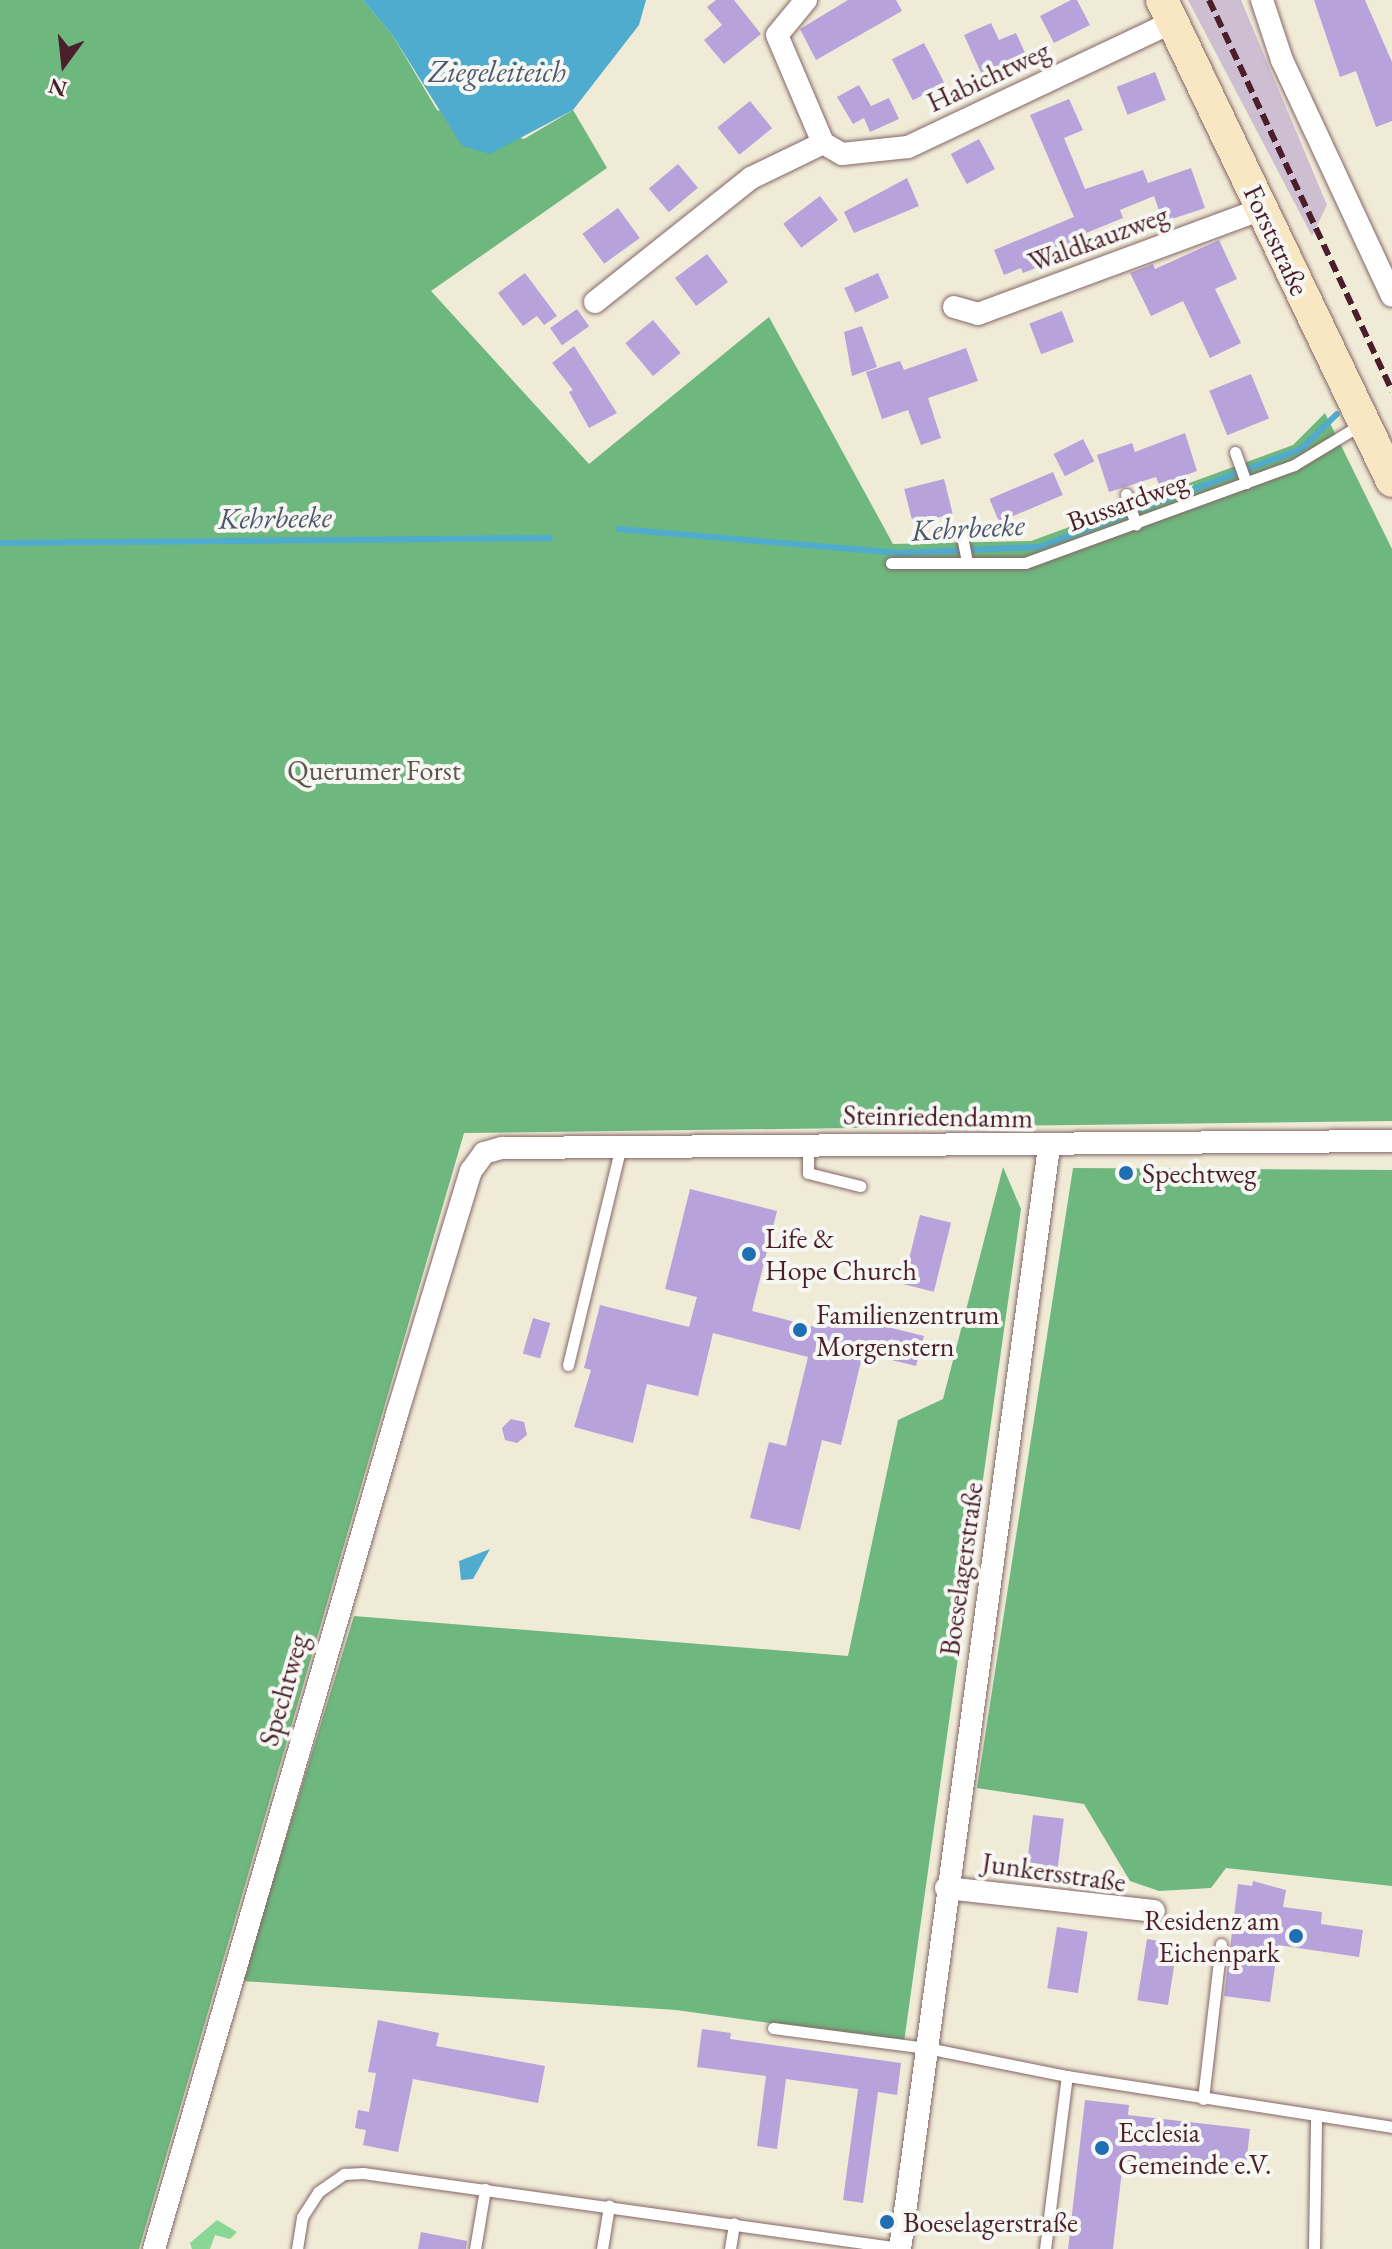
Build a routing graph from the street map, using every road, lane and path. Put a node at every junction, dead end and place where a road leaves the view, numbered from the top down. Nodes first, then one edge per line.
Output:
1 (806, 0) edge
2 (1262, 0) edge
3 (1168, 11) edge
4 (823, 143) junction
5 (1262, 209) junction
6 (1392, 296) edge
7 (595, 302) dead end
8 (954, 307) dead end
9 (1364, 423) junction
10 (1235, 452) dead end
11 (1392, 481) edge
12 (1246, 483) junction
13 (1126, 494) dead end
14 (1136, 524) junction
15 (961, 531) dead end
16 (967, 561) junction
17 (891, 563) dead end
18 (1392, 1141) edge
19 (808, 1145) junction
20 (621, 1146) junction
21 (1049, 1147) junction
22 (484, 1153) joint
23 (860, 1186) dead end
24 (568, 1365) dead end
25 (946, 1888) junction
26 (1154, 1911) dead end
27 (1221, 1944) dead end
28 (773, 2028) dead end
29 (927, 2048) junction
30 (1067, 2076) junction
31 (1203, 2099) junction
32 (1316, 2116) junction
33 (1392, 2127) edge
34 (485, 2189) junction
35 (609, 2206) junction
36 (734, 2223) junction
37 (154, 2249) edge
38 (297, 2249) edge
39 (475, 2249) edge
40 (602, 2249) edge
41 (730, 2249) edge
42 (900, 2249) edge
43 (1045, 2249) edge
44 (1314, 2249) edge

1 - 4 street
2 - 6 street
3 - 4 street, Habichtweg
3 - 5 main road, Forststraße
4 - 7 street
5 - 8 street, Waldkauzweg
5 - 9 main road, Forststraße
9 - 11 main road, Forststraße
9 - 12 lane, Bussardweg
10 - 12 lane
12 - 14 lane, Bussardweg
13 - 14 lane
14 - 16 lane, Bussardweg
15 - 16 lane
16 - 17 lane, Bussardweg
18 - 21 street, Steinriedendamm
19 - 20 street, Steinriedendamm
19 - 21 street, Steinriedendamm
19 - 23 lane
20 - 22 street, Steinriedendamm
20 - 24 lane
21 - 25 street, Boeselagerstraße
22 - 37 street, Spechtweg
25 - 26 street, Junkersstraße
25 - 29 street, Boeselagerstraße
27 - 31 lane
28 - 29 lane
29 - 30 lane
29 - 42 street, Boeselagerstraße
30 - 31 lane
30 - 43 lane
31 - 32 lane
32 - 33 lane
32 - 44 lane
34 - 35 lane
34 - 38 lane
34 - 39 lane
35 - 36 lane
35 - 40 lane
36 - 41 lane
36 - 42 lane

